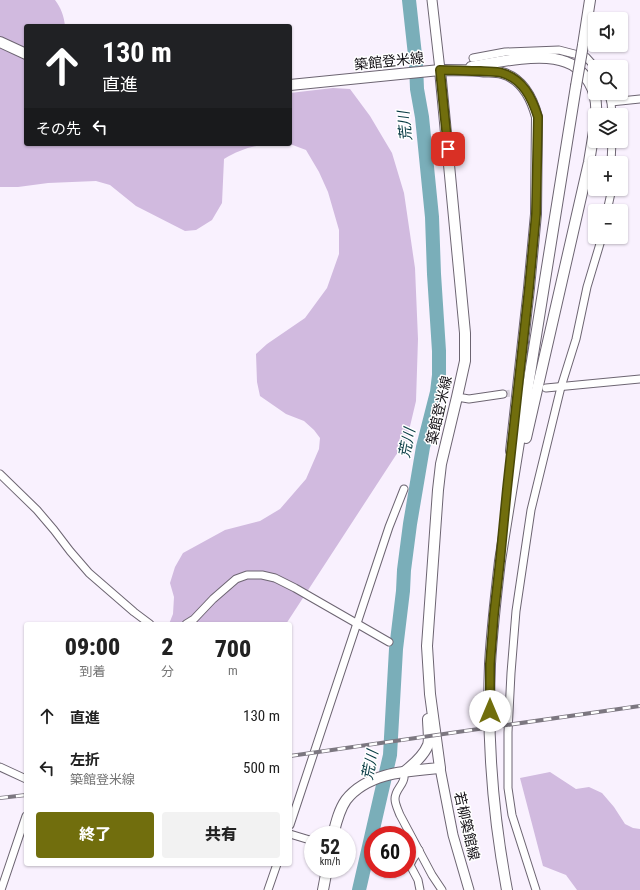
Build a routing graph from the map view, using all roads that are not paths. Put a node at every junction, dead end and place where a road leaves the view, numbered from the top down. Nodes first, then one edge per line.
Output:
1 (432, 0) edge
2 (590, 0) edge
3 (0, 42) edge
4 (24, 53) edge
5 (473, 58) dead end
6 (589, 60) edge
7 (456, 70) junction
8 (435, 71) junction
9 (292, 85) edge
10 (640, 99) edge
11 (611, 102) joint
12 (596, 108) edge
13 (611, 108) edge
14 (591, 148) edge
15 (600, 244) edge
16 (640, 379) edge
17 (561, 387) junction
18 (546, 388) dead end
19 (503, 394) tunnel mouth
20 (457, 397) junction
21 (0, 474) edge
22 (404, 489) dead end
23 (500, 561) junction
24 (147, 622) edge
25 (189, 622) edge
26 (356, 624) junction
27 (389, 642) dead end
28 (430, 694) junction
29 (0, 767) edge
30 (440, 768) junction
31 (401, 772) junction
32 (24, 778) edge
33 (292, 819) edge
34 (24, 822) edge
35 (335, 826) edge
36 (292, 835) edge
37 (304, 838) edge
38 (419, 850) junction
39 (276, 866) edge
40 (325, 878) edge
41 (2, 890) edge
42 (268, 890) edge
43 (323, 890) edge
44 (420, 890) edge
45 (442, 890) edge
46 (469, 890) edge
47 (507, 890) edge
48 (536, 890) edge

1 - 8 main road
2 - 23 main road, bridge
3 - 4 main road
5 - 6 street
7 - 8 main road
7 - 12 main road
7 - 23 main road
8 - 9 main road, 築館登米線
8 - 20 main road, 築館登米線
10 - 11 street
11 - 13 street
14 - 23 main road
15 - 17 street
16 - 17 street
17 - 18 street
17 - 48 street
19 - 20 street
20 - 28 main road, 築館登米線
21 - 24 street
22 - 26 street
23 - 47 main road
25 - 26 street
26 - 27 street
26 - 33 street
28 - 30 main road, 築館登米線
28 - 31 main road
29 - 32 street
30 - 31 main road
30 - 46 main road, 若柳築館線
31 - 35 main road
31 - 38 street
34 - 41 street
36 - 37 street
38 - 44 street
38 - 45 street
39 - 42 street
40 - 43 main road

